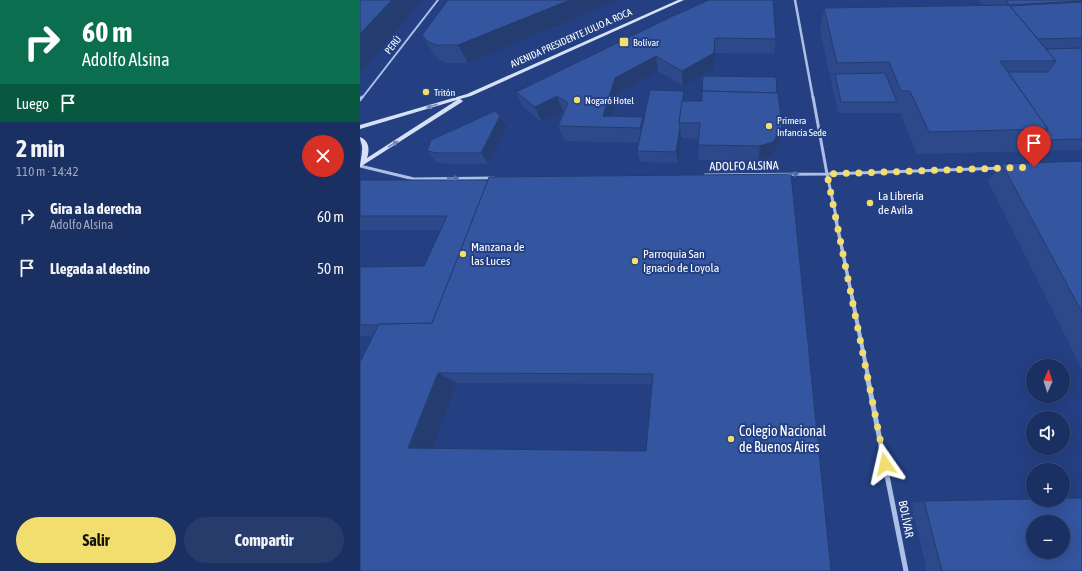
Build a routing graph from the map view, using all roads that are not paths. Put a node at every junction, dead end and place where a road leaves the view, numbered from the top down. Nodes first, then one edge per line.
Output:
1 (438, 0) edge
2 (682, 0) edge
3 (795, 0) edge
4 (469, 95) junction
5 (360, 100) edge
6 (360, 127) edge
7 (360, 139) edge
8 (360, 165) edge
9 (1010, 168) edge
10 (827, 174) junction
11 (700, 175) edge
12 (502, 178) edge
13 (852, 297) joint
14 (906, 571) edge

1 - 5 street, PERÚ
2 - 4 main road, AVENIDA PRESIDENTE JULIO A. ROCA
3 - 10 street, BOLÍVAR
4 -> 6 main road, AVENIDA PRESIDENTE JULIO A. ROCA
8 -> 4 main road, AVENIDA PRESIDENTE JULIO A. ROCA
7 - 8 main road
8 -> 12 street
9 - 10 street, ADOLFO ALSINA
11 -> 10 street, ADOLFO ALSINA
10 - 13 street, BOLÍVAR
13 - 14 street, BOLÍVAR

